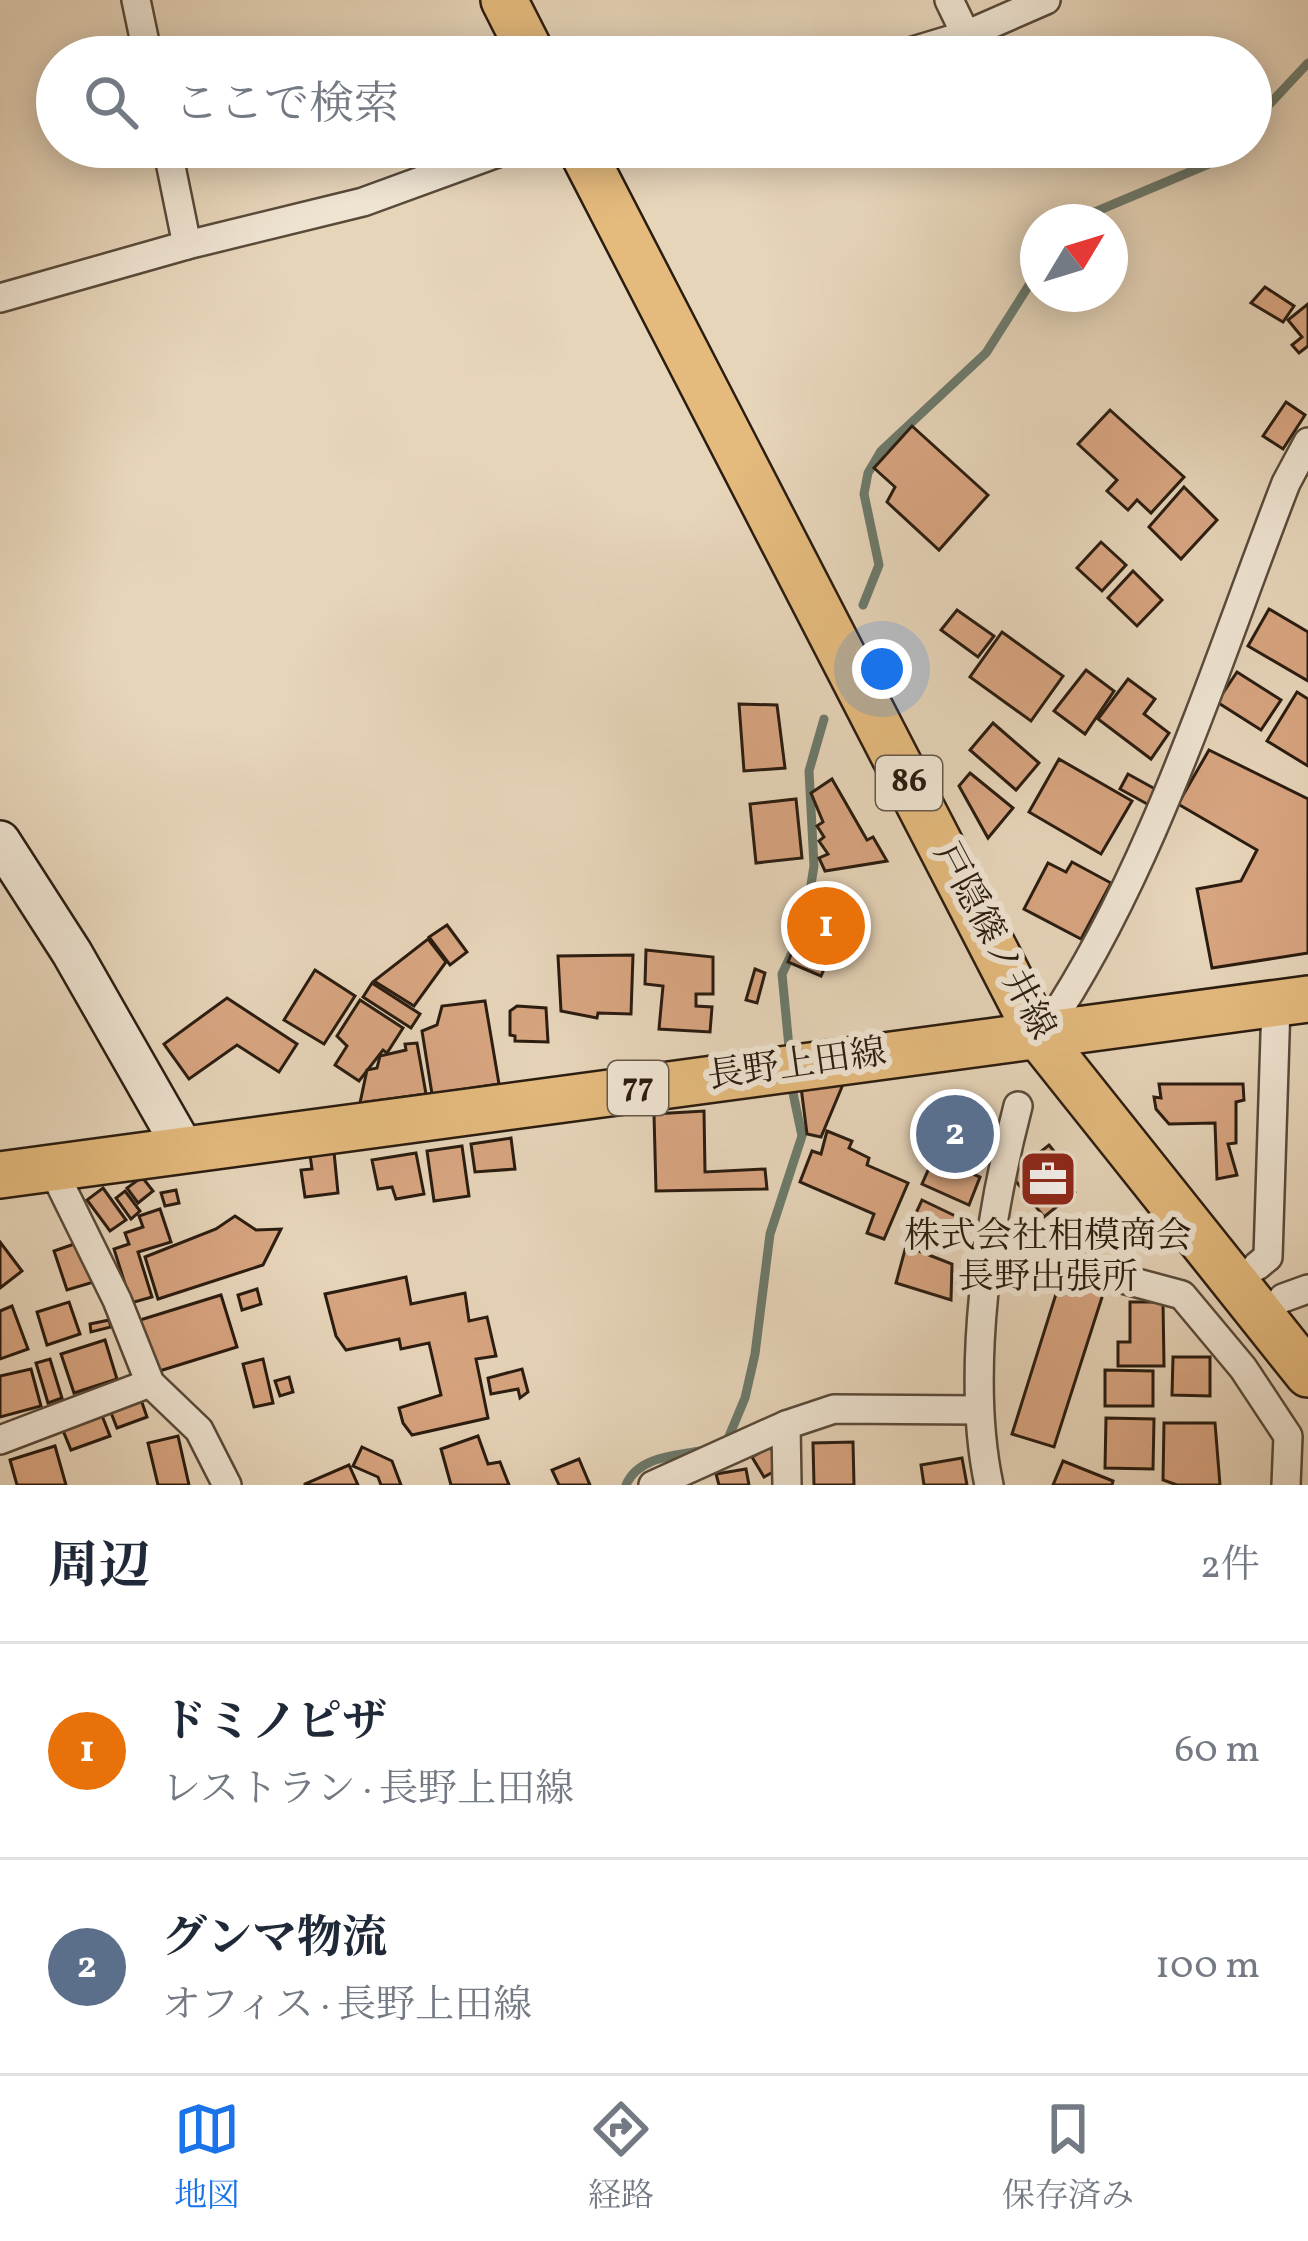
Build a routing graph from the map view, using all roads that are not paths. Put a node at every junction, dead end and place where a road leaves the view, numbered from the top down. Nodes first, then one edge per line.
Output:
1 (136, 0) edge
2 (504, 0) edge
3 (949, 0) edge
4 (1046, 0) edge
5 (966, 35) junction
6 (144, 36) edge
7 (522, 36) edge
8 (963, 36) edge
9 (171, 168) edge
10 (457, 168) edge
11 (591, 168) edge
12 (187, 245) junction
13 (0, 298) edge
14 (1308, 442) edge
15 (1297, 492) edge
16 (0, 841) edge
17 (1292, 1002) edge
18 (1040, 1038) junction
19 (1018, 1106) dead end
20 (185, 1151) junction
21 (52, 1168) junction
22 (0, 1175) edge
23 (992, 1244) junction
24 (1257, 1266) dead end
25 (1308, 1374) edge
26 (150, 1383) junction
27 (979, 1410) junction
28 (786, 1424) junction
29 (0, 1440) edge
30 (227, 1485) edge
31 (653, 1485) edge
32 (788, 1485) edge
33 (988, 1485) edge
34 (1286, 1485) edge

1 - 6 street
2 - 7 main road
3 - 5 street
4 - 5 street
5 - 8 street
9 - 12 street
10 - 12 street
11 - 18 main road, 戸隠篠ノ井線 / 86
12 - 13 street
14 - 15 street
15 - 18 street
16 - 20 street
17 - 18 main road, 長野上田線 / 77
17 - 24 street
18 - 20 main road, 長野上田線 / 77
18 - 25 main road, 戸隠篠ノ井線 / 86
19 - 23 street
20 - 21 main road, 長野上田線 / 77
21 - 22 main road, 長野上田線 / 77
21 - 26 street
23 - 27 street
23 - 34 street
26 - 29 street
26 - 30 street
27 - 28 street
27 - 33 street
28 - 31 street
28 - 32 street

